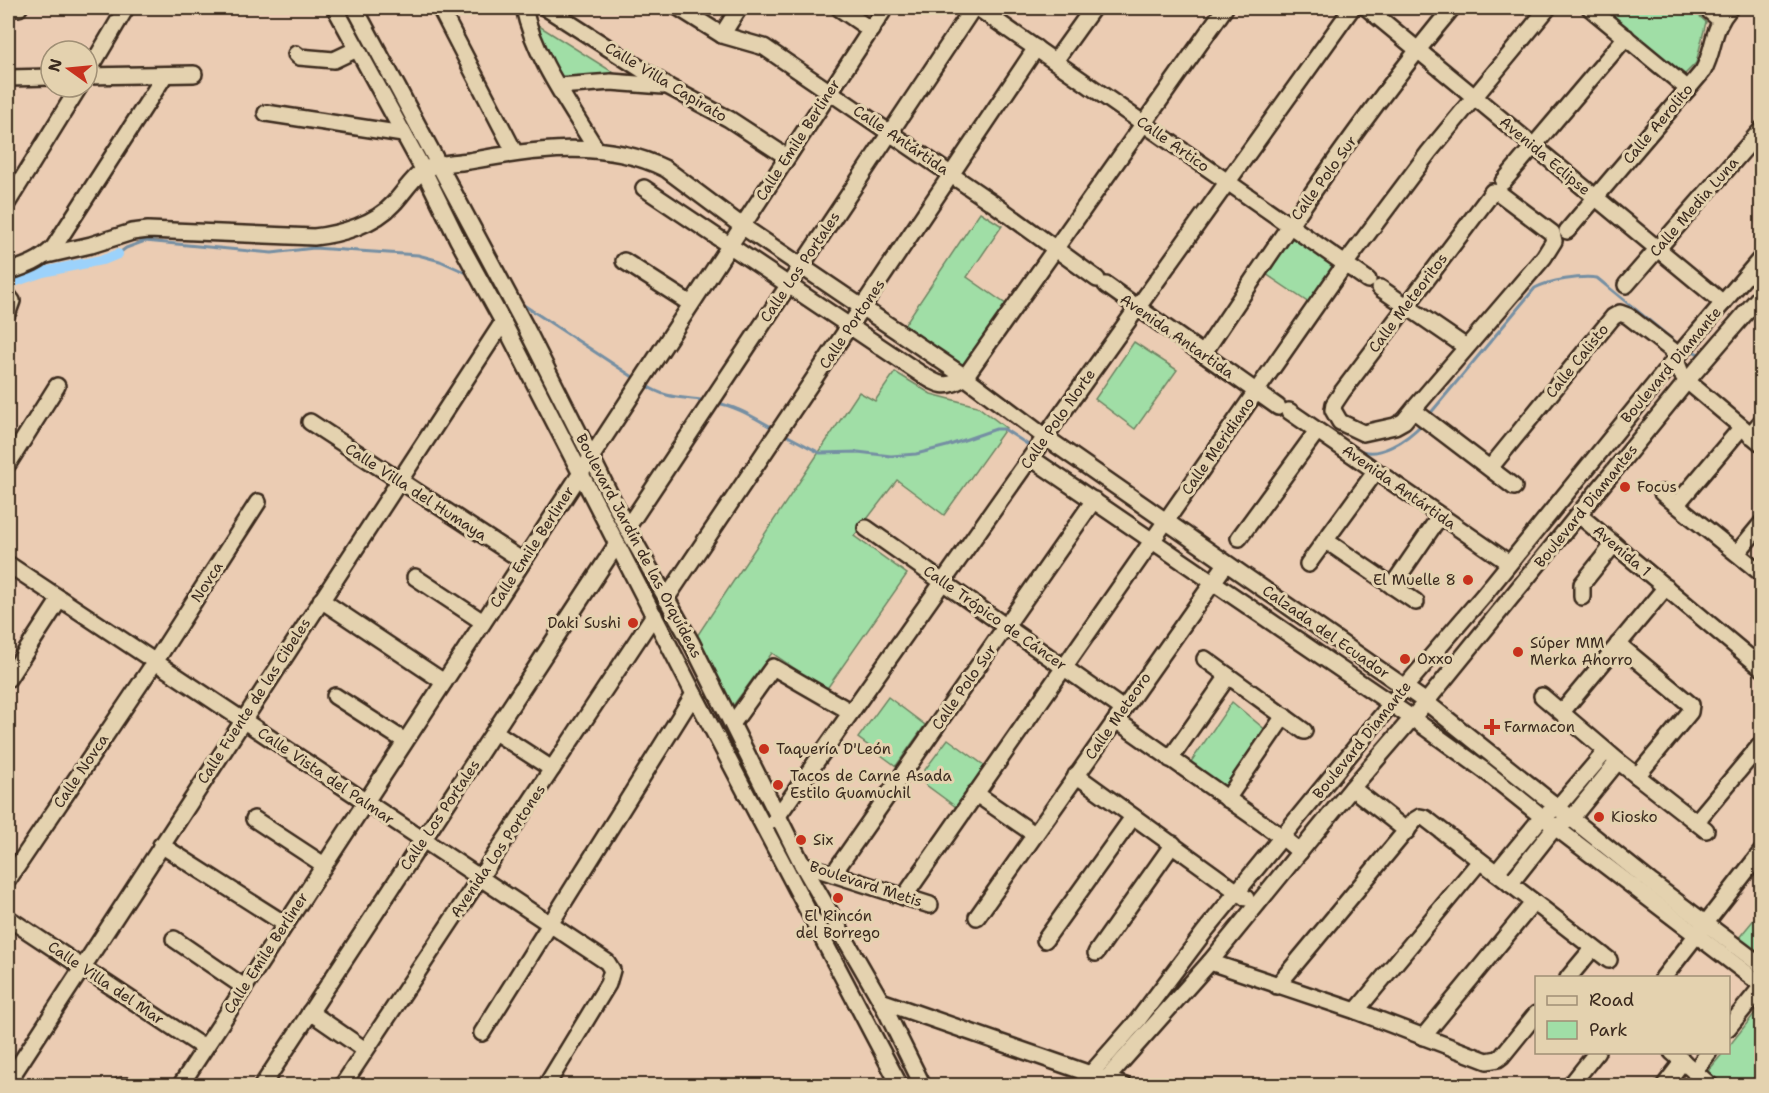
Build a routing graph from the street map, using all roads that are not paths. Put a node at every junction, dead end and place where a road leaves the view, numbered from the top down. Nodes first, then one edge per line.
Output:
1 (8, 8) edge
2 (19, 8) edge
3 (126, 8) edge
4 (335, 8) edge
5 (355, 8) edge
6 (440, 8) edge
7 (524, 8) edge
8 (546, 8) edge
9 (679, 8) edge
10 (739, 8) edge
11 (839, 8) edge
12 (885, 8) edge
13 (973, 8) edge
14 (978, 8) edge
15 (1093, 8) edge
16 (1225, 8) edge
17 (1352, 8) edge
18 (1367, 8) edge
19 (1452, 8) edge
20 (1548, 8) edge
21 (1590, 8) edge
22 (1706, 8) edge
23 (1730, 8) edge
24 (1720, 20) junction
25 (871, 30) junction
26 (723, 35) junction
27 (1626, 37) junction
28 (1036, 48) junction
29 (357, 49) junction
30 (1417, 49) junction
31 (99, 54) edge
32 (296, 54) dead end
33 (1055, 61) junction
34 (194, 74) dead end
35 (99, 75) edge
36 (165, 75) junction
37 (39, 77) edge
38 (8, 78) edge
39 (559, 86) junction
40 (669, 87) junction
41 (1688, 89) junction
42 (830, 92) junction
43 (1475, 98) junction
44 (72, 99) edge
45 (266, 113) dead end
46 (1144, 123) junction
47 (1761, 129) edge
48 (890, 133) junction
49 (403, 134) junction
50 (1534, 146) junction
51 (596, 149) junction
52 (515, 153) junction
53 (787, 157) junction
54 (440, 166) junction
55 (424, 171) junction
56 (952, 175) junction
57 (1228, 181) junction
58 (1503, 182) dead end
59 (644, 188) dead end
60 (1596, 198) junction
61 (8, 201) edge
62 (1290, 225) junction
63 (742, 226) junction
64 (1567, 231) dead end
65 (730, 245) junction
66 (1055, 248) junction
67 (1657, 249) junction
68 (1761, 258) edge
69 (41, 259) junction
70 (624, 261) dead end
71 (1346, 264) junction
72 (801, 266) junction
73 (8, 272) edge
74 (788, 285) junction
75 (1626, 285) dead end
76 (1761, 294) edge
77 (8, 296) edge
78 (1723, 303) junction
79 (691, 304) junction
80 (1406, 305) junction
81 (863, 307) junction
82 (1138, 308) junction
83 (8, 312) edge
84 (503, 322) junction
85 (850, 326) junction
86 (1466, 347) junction
87 (1203, 354) junction
88 (1676, 358) junction
89 (965, 377) junction
90 (1687, 381) junction
91 (57, 386) dead end
92 (1256, 392) junction
93 (1284, 409) joint
94 (1421, 416) junction
95 (1761, 421) edge
96 (310, 422) dead end
97 (1317, 431) junction
98 (1751, 436) edge
99 (1045, 437) junction
100 (590, 457) junction
101 (1030, 458) junction
102 (1591, 462) junction
103 (8, 464) edge
104 (1490, 468) junction
105 (1376, 471) junction
106 (581, 473) junction
107 (1608, 479) junction
108 (399, 480) junction
109 (1514, 487) dead end
110 (1662, 492) dead end
111 (1094, 500) junction
112 (258, 502) dead end
113 (1677, 504) junction
114 (1579, 515) junction
115 (1440, 516) junction
116 (1166, 521) junction
117 (1761, 523) edge
118 (627, 528) junction
119 (866, 528) dead end
120 (1239, 538) dead end
121 (1325, 540) junction
122 (1152, 541) junction
123 (617, 543) junction
124 (1614, 544) junction
125 (1737, 553) junction
126 (523, 561) junction
127 (1509, 563) junction
128 (8, 564) edge
129 (1226, 564) junction
130 (1308, 564) dead end
131 (1761, 574) edge
132 (415, 577) dead end
133 (943, 582) junction
134 (1213, 582) junction
135 (1392, 586) junction
136 (1666, 587) junction
137 (1582, 597) dead end
138 (60, 599) junction
139 (666, 599) junction
140 (321, 600) junction
141 (1416, 602) dead end
142 (654, 615) junction
143 (483, 622) junction
144 (1006, 626) junction
145 (1618, 645) junction
146 (1204, 659) dead end
147 (155, 662) junction
148 (1064, 667) junction
149 (1761, 668) edge
150 (1228, 676) junction
151 (8, 679) edge
152 (444, 682) junction
153 (1405, 687) junction
154 (694, 694) junction
155 (334, 696) dead end
156 (1542, 696) dead end
157 (1426, 702) junction
158 (1391, 704) junction
159 (851, 712) junction
160 (1562, 712) junction
161 (1119, 714) junction
162 (1284, 716) junction
163 (1412, 718) junction
164 (243, 720) junction
165 (733, 723) junction
166 (1304, 730) dead end
167 (495, 732) junction
168 (405, 741) junction
169 (1761, 743) edge
170 (1612, 756) junction
171 (1497, 757) junction
172 (1170, 759) junction
173 (552, 769) junction
174 (1485, 771) junction
175 (1076, 775) junction
176 (1637, 776) junction
177 (1352, 788) junction
178 (975, 794) junction
179 (1227, 799) junction
180 (365, 802) junction
181 (1558, 807) junction
182 (779, 815) junction
183 (1132, 817) junction
184 (1542, 817) junction
185 (254, 819) dead end
186 (1571, 819) junction
187 (1555, 828) junction
188 (1407, 831) junction
189 (767, 833) junction
190 (1034, 834) junction
191 (1282, 837) junction
192 (423, 840) junction
193 (1173, 844) junction
194 (161, 845) junction
195 (1761, 851) edge
196 (1300, 852) junction
197 (1480, 861) junction
198 (802, 864) junction
199 (324, 865) junction
200 (1496, 873) junction
201 (833, 874) junction
202 (479, 878) junction
203 (8, 880) edge
204 (1510, 884) junction
205 (1647, 889) junction
206 (1238, 891) junction
207 (904, 897) junction
208 (1534, 902) junction
209 (930, 905) dead end
210 (1256, 906) junction
211 (976, 916) dead end
212 (8, 918) edge
213 (285, 924) junction
214 (550, 924) junction
215 (1700, 930) junction
216 (174, 939) dead end
217 (1045, 940) dead end
218 (1593, 948) junction
219 (1096, 952) dead end
220 (1610, 960) dead end
221 (1210, 962) junction
222 (1761, 966) edge
223 (81, 967) junction
224 (1570, 976) edge
225 (1665, 976) edge
226 (1277, 986) junction
227 (1761, 986) edge
228 (244, 987) junction
229 (881, 1001) junction
230 (1356, 1011) junction
231 (310, 1012) junction
232 (1535, 1015) edge
233 (1730, 1025) edge
234 (482, 1033) dead end
235 (1423, 1037) junction
236 (204, 1048) junction
237 (365, 1050) junction
238 (1596, 1054) edge
239 (1678, 1057) edge
240 (1090, 1073) junction
241 (8, 1082) edge
242 (1103, 1082) edge
243 (121, 1085) edge
244 (127, 1086) edge
245 (180, 1086) edge
246 (262, 1086) edge
247 (342, 1086) edge
248 (546, 1086) edge
249 (900, 1086) edge
250 (923, 1086) edge
251 (1080, 1086) edge
252 (1125, 1086) edge
253 (1570, 1086) edge
254 (1664, 1086) edge
255 (1711, 1086) edge

1 - 2 street
3 - 31 street
4 - 29 street, Boulevard Jardín de las Orquídeas
5 - 54 street, Boulevard Jardín de las Orquídeas
6 - 52 street
7 - 39 street
8 - 40 street, Calle Villa Capirato
9 - 26 street, Calle Antártida
10 - 26 street
11 - 25 street
12 - 25 street, Calle Emile Berliner
13 - 48 street, Calle Los Portales
14 - 28 street, Calle Artico
15 - 33 street
16 - 46 street
17 - 57 street, Calle Polo Norte
18 - 30 street, Avenida Eclipse
19 - 30 street, Calle Polo Sur
20 - 43 street, Calle Meridiano
21 - 27 street
22 - 24 street
23 - 24 street, Calle Aerolito
24 - 41 street, Calle Aerolito
25 - 42 street, Calle Emile Berliner
26 - 42 street, Calle Antártida
27 - 41 street
27 - 50 street
28 - 33 street, Calle Artico
28 - 56 street, Calle Portones
29 - 32 street
29 - 49 street, Boulevard Jardín de las Orquídeas
30 - 43 street, Avenida Eclipse
30 - 62 street, Calle Polo Sur
33 - 46 street, Calle Artico
34 - 36 street
35 - 36 street
36 - 69 street
37 - 38 street
39 - 40 street
39 - 51 street
40 - 53 street, Calle Villa Capirato
41 - 60 street, Calle Aerolito
42 - 48 street, Calle Antártida
42 - 53 street, Calle Emile Berliner
43 - 50 street, Avenida Eclipse
43 - 71 street, Calle Meridiano
44 - 61 street
45 - 49 street
46 - 57 street, Calle Artico
46 - 66 street
47 - 67 street, Calle Media Luna
48 - 56 street, Calle Antártida
48 - 72 street, Calle Los Portales
49 - 55 street, Boulevard Jardín de las Orquídeas
50 - 58 street
50 - 60 street, Avenida Eclipse
51 - 52 street, Calzada del Ecuador
51 - 63 street, Calzada del Ecuador
52 - 54 street, Calzada del Ecuador
53 - 63 street, Calle Emile Berliner
54 - 55 street, Calzada del Ecuador
54 - 100 street, Boulevard Jardín de las Orquídeas
55 - 69 street
55 - 84 street, Boulevard Jardín de las Orquídeas
56 - 66 street, Calle Antártida
56 - 81 street, Calle Portones
57 - 62 street, Calle Artico
57 - 82 street, Calle Polo Norte
59 - 65 street
60 - 64 street, Calle Aerolito
60 - 67 street, Avenida Eclipse
62 - 71 street, Calle Artico
62 - 87 street, Calle Polo Sur
63 - 65 street, Calle Emile Berliner
63 - 72 street, Calzada del Ecuador
65 - 74 street
65 - 79 street, Calle Emile Berliner
66 - 82 street, Avenida Antartida
66 - 89 street
67 - 75 street, Calle Media Luna
67 - 78 street, Avenida Eclipse
68 - 78 street, Boulevard Diamante
69 - 73 street
70 - 79 street
71 - 80 street, Calle Artico
71 - 92 street, Calle Meridiano
72 - 74 street, Calle Los Portales
72 - 81 street, Calzada del Ecuador
74 - 85 street
74 - 118 street, Calle Los Portales
76 - 90 street, Boulevard Diamantes
77 - 83 street
78 - 88 street, Boulevard Diamante
79 - 100 street, Calle Emile Berliner
80 - 86 street, Calle Artico
80 - 86 street, Calle Meteoritos
80 - 94 street, Calle Meteoritos
81 - 85 street, Calle Portones
81 - 89 street, Calzada del Ecuador
82 - 87 street, Avenida Antartida
82 - 99 street, Calle Polo Norte
84 - 106 street, Boulevard Jardín de las Orquídeas
84 - 108 street, Calle Fuente de las Cibeles
85 - 89 street
85 - 139 street, Calle Portones
86 - 94 street
87 - 92 street, Avenida Antartida
88 - 90 street
88 - 102 street, Boulevard Diamante
88 - 104 street, Calle Calisto
89 - 99 street, Calzada del Ecuador
90 - 98 street
90 - 107 street, Boulevard Diamantes
91 - 103 street
92 - 93 street, Avenida Antartida
92 - 116 street, Calle Meridiano
93 - 97 street, Avenida Antártida
94 - 104 street
95 - 98 street
96 - 108 street, Calle Villa del Humaya
97 - 105 street, Avenida Antártida
97 - 120 street
98 - 113 street
99 - 101 street, Calle Polo Norte
99 - 116 street, Calzada del Ecuador
100 - 106 street, Calle Emile Berliner
100 - 118 street, Boulevard Jardín de las Orquídeas
101 - 111 street, Calzada del Ecuador
101 - 133 street, Calle Polo Norte
102 - 107 street
102 - 127 street, Boulevard Diamante
104 - 109 street
105 - 115 street, Avenida Antártida
105 - 121 street
106 - 123 street, Boulevard Jardín de las Orquídeas
106 - 126 street, Calle Emile Berliner
107 - 114 street, Boulevard Diamantes
108 - 126 street, Calle Villa del Humaya
108 - 140 street, Calle Fuente de las Cibeles
110 - 113 street
111 - 122 street, Calzada del Ecuador
111 - 144 street, Calle Polo Sur
112 - 147 street, Novca
113 - 125 street
114 - 124 street, Avenida 1
114 - 157 street, Boulevard Diamantes
115 - 127 street, Avenida Antártida
115 - 135 street
116 - 122 street, Calle Meridiano
116 - 129 street, Calzada del Ecuador
117 - 125 street
118 - 139 street, Boulevard Jardín de las Orquídeas
119 - 133 street, Calle Trópico de Cáncer
121 - 130 street
121 - 135 street
122 - 134 street, Calzada del Ecuador
122 - 148 street, Calle Meridiano
123 - 142 street, Boulevard Jardín de las Orquídeas
123 - 167 street, Calle Los Portales
124 - 136 street, Avenida 1
124 - 137 street
125 - 131 street
126 - 143 street, Calle Emile Berliner
127 - 153 street, Boulevard Diamante
128 - 138 street, Calle Vista del Palmar
129 - 134 street, Calle Meteoro
129 - 153 street, Calzada del Ecuador
132 - 143 street
133 - 144 street, Calle Trópico de Cáncer
133 - 159 street, Calle Polo Norte
134 - 158 street, Calzada del Ecuador
134 - 161 street, Calle Meteoro
135 - 141 street
136 - 145 street
136 - 149 street, Avenida 1
138 - 147 street, Calle Vista del Palmar
138 - 151 street
139 - 165 street, Boulevard Jardín de las Orquídeas
140 - 152 street
140 - 164 street, Calle Fuente de las Cibeles
142 - 154 street, Boulevard Jardín de las Orquídeas
142 - 173 street, Avenida Los Portones
143 - 152 street, Calle Emile Berliner
144 - 148 street, Calle Trópico de Cáncer
144 - 201 street, Calle Polo Sur
145 - 160 street
145 - 176 street
146 - 150 street
147 - 164 street, Calle Vista del Palmar
147 - 203 street, Calle Novca
148 - 161 street, Calle Trópico de Cáncer
148 - 178 street, Calle Meridiano
150 - 162 street
150 - 172 street
152 - 168 street, Calle Emile Berliner
153 - 157 street, Calzada del Ecuador
153 - 158 street, Boulevard Diamante
154 - 189 street, Boulevard Jardín de las Orquídeas
154 - 214 street
155 - 168 street
156 - 160 street
157 - 163 street, Boulevard Diamantes
157 - 171 street, Calzada del Ecuador
158 - 163 street, Calzada del Ecuador
158 - 191 street, Boulevard Diamante
159 - 165 street
159 - 182 street, Calle Polo Norte
160 - 170 street
161 - 172 street, Calle Trópico de Cáncer
161 - 175 street, Calle Meteoro
162 - 166 street
162 - 179 street
163 - 174 street, Calzada del Ecuador
163 - 177 street, Boulevard Diamante
164 - 180 street, Calle Vista del Palmar
164 - 194 street, Calle Fuente de las Cibeles
165 - 182 street, Boulevard Jardín de las Orquídeas
167 - 173 street
167 - 192 street, Calle Los Portales
168 - 180 street, Calle Emile Berliner
169 - 176 street
170 - 176 street
170 - 181 street
170 - 186 street
171 - 174 street
171 - 181 street, Calzada del Ecuador
172 - 179 street, Calle Trópico de Cáncer
173 - 202 street, Avenida Los Portones
174 - 184 street, Calzada del Ecuador
175 - 183 street, Calle Meteoro
175 - 190 street
177 - 188 street
177 - 196 street, Boulevard Diamante
178 - 190 street
178 - 207 street, Calle Meridiano
179 - 191 street, Calle Trópico de Cáncer
180 - 192 street, Calle Vista del Palmar
180 - 199 street, Calle Emile Berliner
181 - 184 street
181 - 186 street, Calzada del Ecuador
182 - 189 street, Calle Polo Norte
182 - 198 street, Boulevard Jardín de las Orquídeas
183 - 193 street, Calle Meteoro
183 - 217 street
184 - 187 street, Calzada del Ecuador
184 - 200 street
185 - 199 street
186 - 187 street
186 - 205 street, Calzada del Ecuador
187 - 204 street
187 - 205 street, Calzada del Ecuador
188 - 197 street
188 - 226 street
189 - 249 street, Boulevard Jardín de las Orquídeas
190 - 211 street
191 - 196 street, Calle Trópico de Cáncer
191 - 206 street, Boulevard Diamante
192 - 202 street, Calle Vista del Palmar
192 - 231 street, Calle Los Portales
193 - 206 street, Calle Meteoro
193 - 219 street
194 - 213 street
194 - 223 street, Calle Fuente de las Cibeles
195 - 215 street
196 - 210 street, Boulevard Diamante
197 - 200 street
197 - 230 street
198 - 201 street, Boulevard Metis
198 - 229 street, Boulevard Jardín de las Orquídeas
199 - 213 street, Calle Emile Berliner
200 - 204 street
201 - 207 street, Boulevard Metis
202 - 214 street, Calle Vista del Palmar
202 - 237 street, Avenida Los Portones
204 - 208 street
205 - 215 street, Calzada del Ecuador
206 - 210 street, Calle Meteoro
206 - 240 street, Boulevard Diamante
207 - 209 street, Boulevard Metis
208 - 218 street
208 - 235 street
210 - 221 street, Boulevard Diamante
212 - 223 street, Calle Villa del Mar
213 - 228 street, Calle Emile Berliner
214 - 234 street
214 - 248 street, Calle Vista del Palmar
215 - 222 street, Calzada del Ecuador
215 - 225 street
215 - 227 street, Calzada del Ecuador
216 - 228 street
218 - 220 street
218 - 224 street
221 - 226 street
221 - 242 street, Boulevard Diamante
223 - 236 street, Calle Villa del Mar
223 - 241 street, Calle Fuente de las Cibeles
226 - 230 street
227 - 233 street
228 - 236 street, Calle Emile Berliner
229 - 240 street
229 - 250 street, Boulevard Jardín de las Orquídeas
230 - 235 street
231 - 237 street
231 - 246 street, Calle Los Portales
232 - 235 street
236 - 245 street, Calle Emile Berliner
237 - 247 street, Avenida Los Portones
238 - 253 street
239 - 254 street
239 - 255 street
240 - 242 street
240 - 251 street, Boulevard Diamante
242 - 252 street
243 - 244 street

